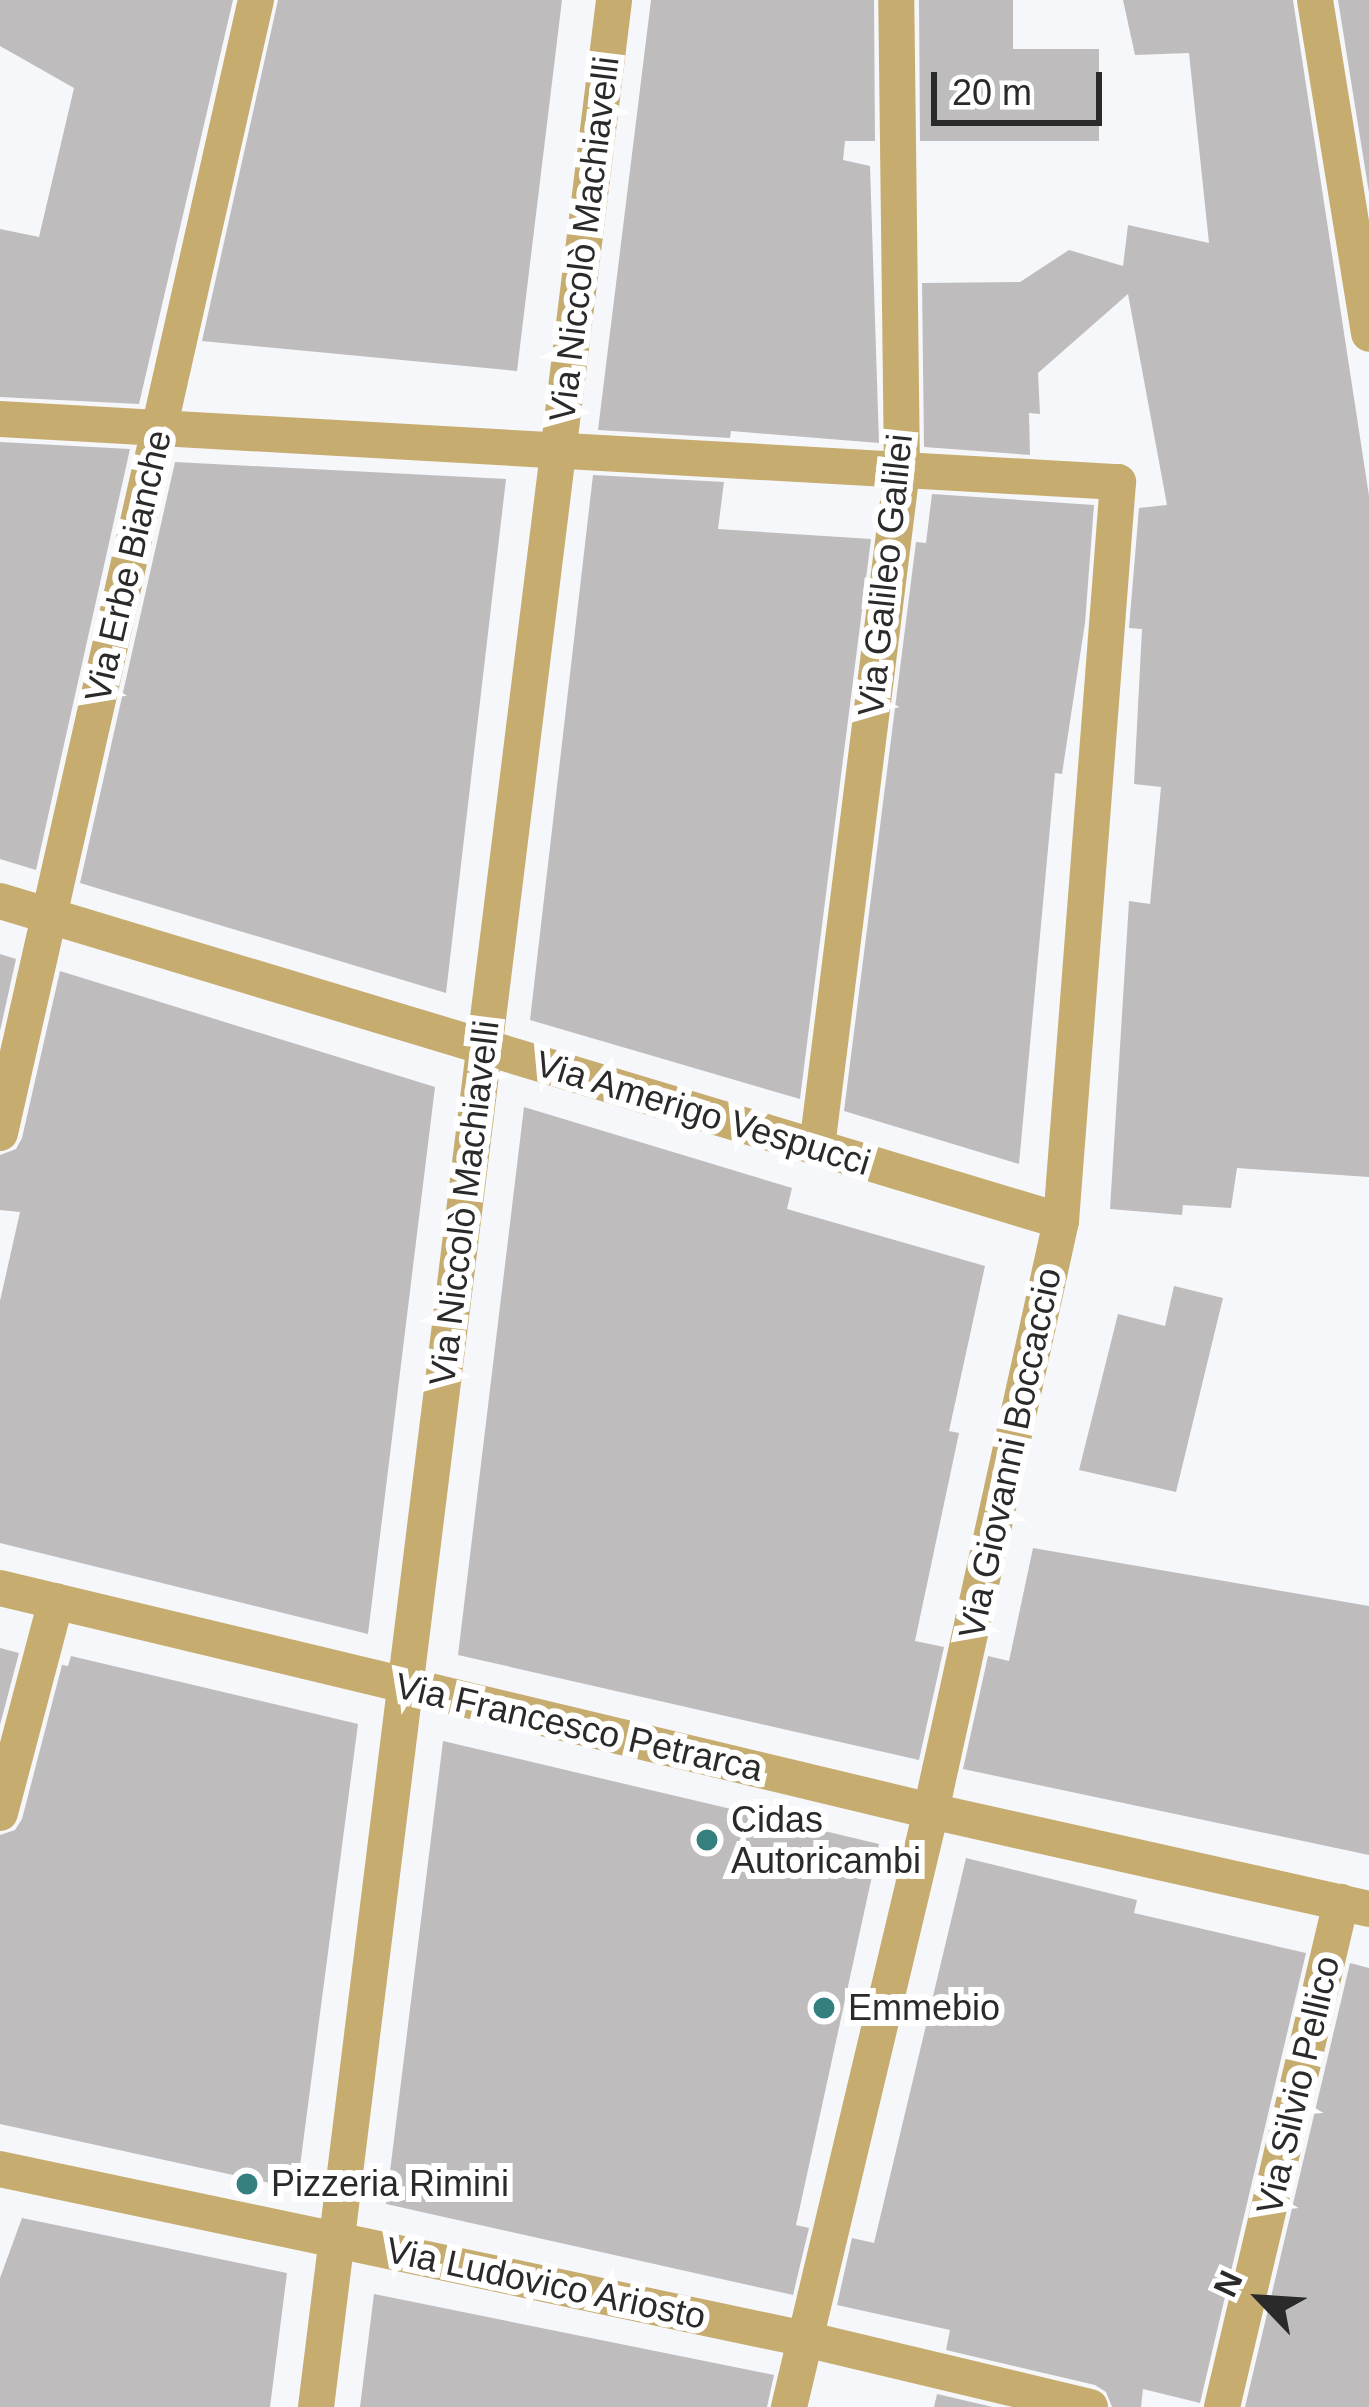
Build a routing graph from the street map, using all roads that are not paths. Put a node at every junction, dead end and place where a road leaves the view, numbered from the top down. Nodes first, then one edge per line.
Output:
1 (256, 0) edge
2 (614, 0) edge
3 (896, 0) edge
4 (1315, 0) edge
5 (1369, 334) edge
6 (0, 419) edge
7 (159, 428) junction
8 (558, 450) junction
9 (902, 470) junction
10 (0, 901) edge
11 (49, 916) junction
12 (484, 1047) junction
13 (0, 1133) edge
14 (817, 1148) junction
15 (1061, 1220) junction
16 (0, 1588) edge
17 (56, 1601) junction
18 (405, 1685) junction
19 (931, 1811) junction
20 (0, 1813) edge
21 (1355, 1905) edge
22 (2, 2176) edge
23 (339, 2238) junction
24 (806, 2339) junction
25 (316, 2407) edge
26 (789, 2407) edge
27 (1090, 2407) edge
28 (1222, 2407) edge

1 - 7 street, Via Erbe Bianche
2 - 8 street, Via Niccolò Machiavelli
3 - 9 street, Via Galileo Galilei
4 - 5 street
6 - 7 street
7 - 8 street
7 - 11 street, Via Erbe Bianche
8 - 9 street
8 - 12 street, Via Niccolò Machiavelli
9 - 14 street, Via Galileo Galilei
9 - 15 street, Via Giovanni Boccaccio
10 - 11 street, Via Amerigo Vespucci
11 - 12 street, Via Amerigo Vespucci
11 - 13 street, Via Erbe Bianche
12 - 14 street, Via Amerigo Vespucci
12 - 18 street, Via Niccolò Machiavelli
14 - 15 street, Via Amerigo Vespucci
15 - 19 street, Via Giovanni Boccaccio
16 - 17 street, Via Francesco Petrarca
17 - 18 street, Via Francesco Petrarca
17 - 20 street
18 - 19 street, Via Francesco Petrarca
18 - 23 street, Via Niccolò Machiavelli
19 - 21 street, Via Francesco Petrarca
19 - 24 street, Via Giovanni Boccaccio
21 - 28 street, Via Silvio Pellico
22 - 23 street, Via Ludovico Ariosto
23 - 24 street, Via Ludovico Ariosto
23 - 25 street, Via Niccolò Machiavelli
24 - 26 street, Via Giovanni Boccaccio
24 - 27 street, Via Ludovico Ariosto

